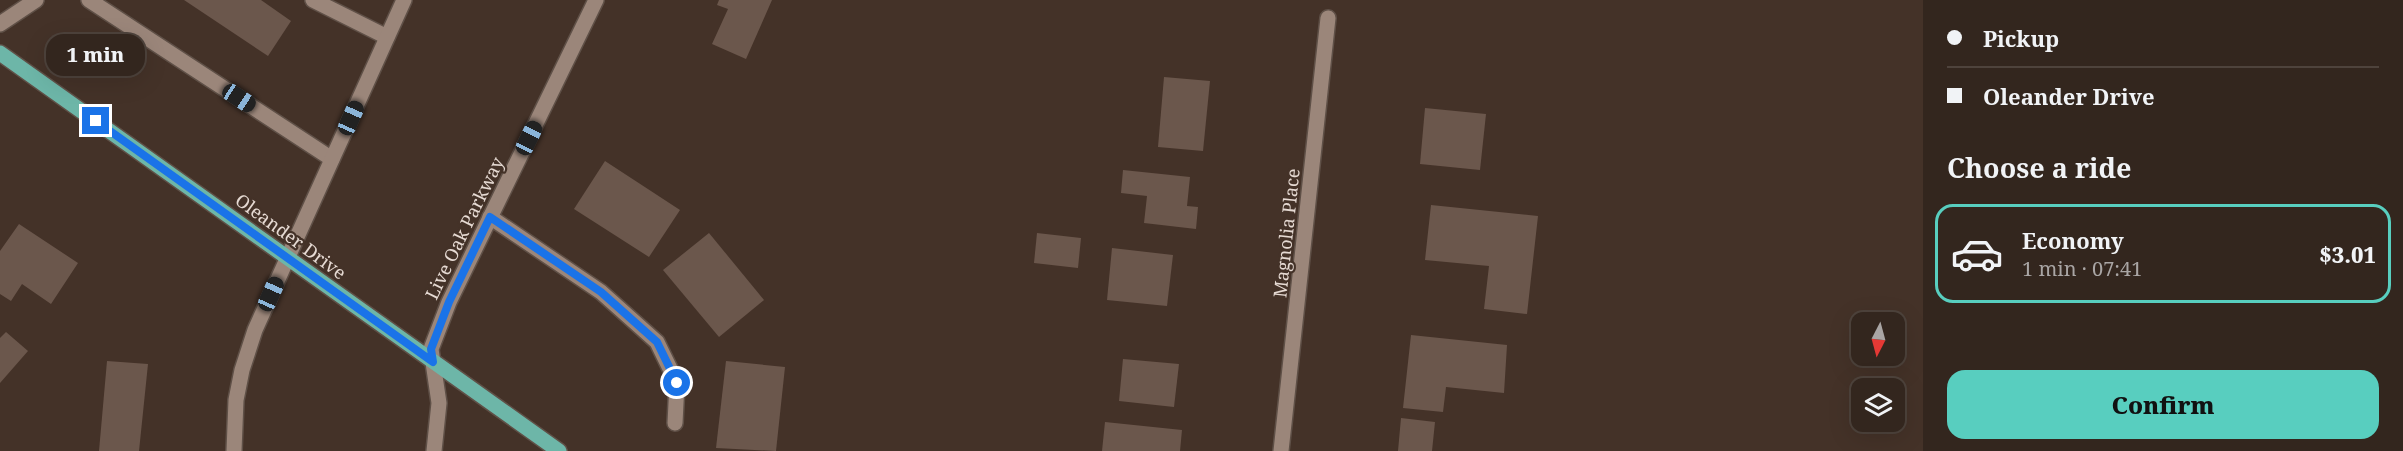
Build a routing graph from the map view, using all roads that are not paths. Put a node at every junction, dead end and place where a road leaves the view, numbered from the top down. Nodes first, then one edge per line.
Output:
1 (36, 0) edge
2 (89, 0) edge
3 (313, 0) edge
4 (404, 0) edge
5 (597, 0) edge
6 (1328, 18) dead end
7 (0, 24) edge
8 (387, 37) junction
9 (0, 53) edge
10 (332, 159) junction
11 (490, 217) junction
12 (288, 257) junction
13 (433, 362) junction
14 (675, 423) dead end
15 (234, 451) edge
16 (434, 451) edge
17 (559, 451) edge
18 (1281, 451) edge

1 - 7 street
2 - 10 street
3 - 8 street
4 - 8 street
5 - 11 street, Live Oak Parkway
6 - 18 street, Magnolia Place
8 - 10 street
9 - 12 main road, Oleander Drive
10 - 12 street
11 - 13 street, Live Oak Parkway
11 - 14 street
12 - 13 main road, Oleander Drive
12 - 15 street
13 - 16 street, Live Oak Parkway
13 - 17 main road, Oleander Drive

